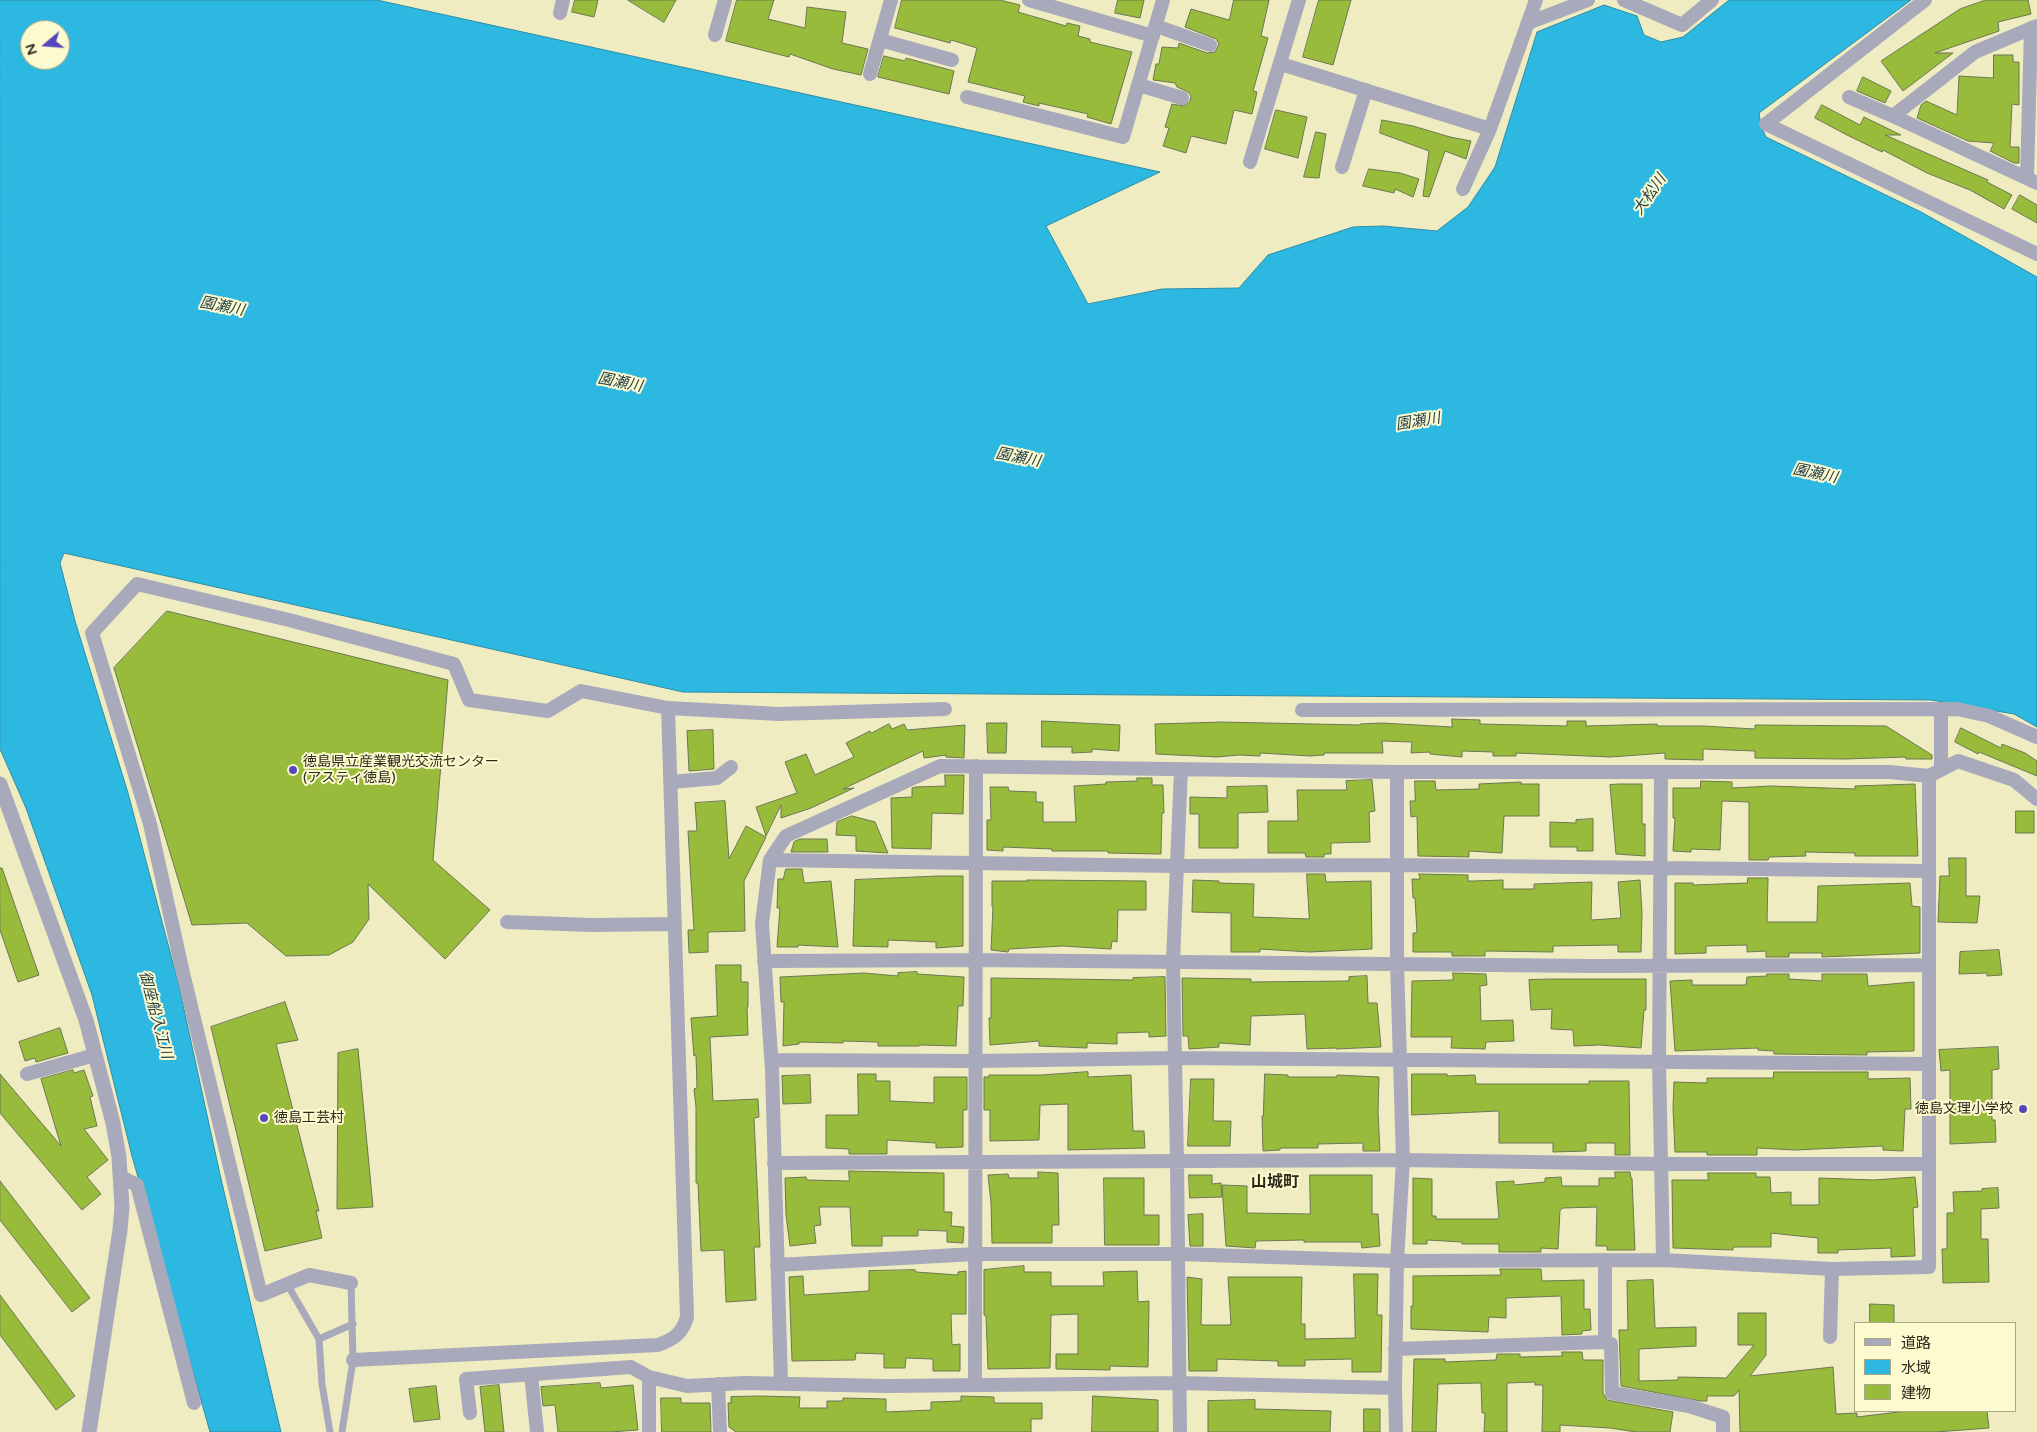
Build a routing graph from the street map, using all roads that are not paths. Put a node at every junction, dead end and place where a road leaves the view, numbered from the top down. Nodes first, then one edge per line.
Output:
1 (725, 0) edge
2 (891, 0) edge
3 (1029, 0) edge
4 (1164, 0) edge
5 (1299, 0) edge
6 (1536, 0) edge
7 (1588, 0) edge
8 (1624, 0) edge
9 (1925, 0) edge
10 (1710, 1) edge
11 (1528, 23) junction
12 (2034, 27) edge
13 (1154, 31) junction
14 (715, 35) dead end
15 (880, 40) junction
16 (1210, 45) dead end
17 (952, 60) dead end
18 (1281, 64) junction
19 (870, 74) dead end
20 (1139, 85) junction
21 (1366, 90) junction
22 (1848, 96) dead end
23 (967, 97) dead end
24 (1182, 98) dead end
25 (1893, 116) junction
26 (1490, 129) junction
27 (1250, 162) dead end
28 (1342, 166) dead end
29 (2032, 181) edge
30 (1463, 189) dead end
31 (2037, 254) edge
32 (668, 708) junction
33 (946, 709) dead end
34 (1941, 709) junction
35 (1302, 710) dead end
36 (2037, 737) edge
37 (976, 766) junction
38 (731, 767) dead end
39 (1181, 769) junction
40 (1397, 772) junction
41 (1661, 772) junction
42 (1935, 773) junction
43 (671, 782) junction
44 (0, 784) edge
45 (2037, 799) edge
46 (770, 860) junction
47 (976, 862) junction
48 (1397, 865) junction
49 (1176, 866) junction
50 (1660, 869) junction
51 (1929, 870) junction
52 (507, 922) dead end
53 (675, 924) junction
54 (976, 960) junction
55 (764, 962) junction
56 (1173, 962) junction
57 (1396, 963) junction
58 (1929, 965) junction
59 (1660, 966) junction
60 (95, 1054) junction
61 (1175, 1058) junction
62 (1399, 1059) junction
63 (772, 1060) junction
64 (976, 1060) junction
65 (1659, 1062) junction
66 (1928, 1064) junction
67 (26, 1074) dead end
68 (1403, 1160) junction
69 (975, 1161) junction
70 (1178, 1161) junction
71 (774, 1163) junction
72 (1661, 1164) junction
73 (1928, 1164) junction
74 (121, 1177) junction
75 (975, 1254) junction
76 (1178, 1254) junction
77 (1605, 1260) junction
78 (1663, 1260) junction
79 (1397, 1261) junction
80 (777, 1265) junction
81 (1832, 1269) junction
82 (351, 1283) joint
83 (287, 1284) junction
84 (353, 1324) junction
85 (1830, 1337) dead end
86 (319, 1339) junction
87 (1606, 1342) junction
88 (1395, 1348) junction
89 (353, 1360) junction
90 (531, 1374) junction
91 (649, 1377) junction
92 (781, 1383) junction
93 (1179, 1383) junction
94 (718, 1384) junction
95 (975, 1384) junction
96 (1395, 1388) junction
97 (194, 1403) dead end
98 (470, 1413) dead end
99 (89, 1432) edge
100 (330, 1432) edge
101 (342, 1432) edge
102 (537, 1432) edge
103 (649, 1432) edge
104 (720, 1432) edge
105 (1180, 1432) edge
106 (1396, 1432) edge
107 (1723, 1432) edge

1 - 14 street
2 - 15 street
3 - 13 street
4 - 13 street
5 - 18 street
6 - 11 street
7 - 11 street
8 - 10 street
9 - 31 street
11 - 26 street
12 - 25 street
12 - 29 street
13 - 16 street
13 - 20 street
15 - 17 street
15 - 19 street
18 - 21 street
18 - 27 street
20 - 23 street
20 - 24 street
21 - 26 street
21 - 28 street
22 - 25 street
25 - 29 street
26 - 30 street
32 - 33 street
32 - 43 street
32 - 83 street
34 - 35 street
34 - 36 street
34 - 42 street
37 - 39 street
37 - 46 street
37 - 47 street
38 - 43 street
39 - 40 street
39 - 49 street
40 - 41 street
40 - 48 street
41 - 42 street
41 - 50 street
42 - 45 street
42 - 51 street
43 - 53 street
44 - 60 street
46 - 47 street
46 - 55 street
47 - 49 street
47 - 54 street
48 - 49 street
48 - 50 street
48 - 57 street
49 - 56 street
50 - 51 street
50 - 59 street
51 - 58 street
52 - 53 street
53 - 89 street
54 - 55 street
54 - 56 street
54 - 64 street
55 - 63 street
56 - 57 street
56 - 61 street
57 - 59 street
57 - 62 street
58 - 59 street
58 - 66 street
59 - 65 street
60 - 67 street
60 - 74 street
61 - 62 street
61 - 64 street
61 - 70 street
62 - 65 street
62 - 68 street
63 - 64 street
63 - 71 street
64 - 69 street
65 - 66 street
65 - 72 street
66 - 73 street
68 - 70 street
68 - 72 street
68 - 79 street
69 - 70 street
69 - 71 street
69 - 75 street
70 - 76 street
71 - 80 street
72 - 73 street
72 - 78 street
73 - 81 street
74 - 97 street
74 - 99 street
75 - 76 street
75 - 80 street
75 - 95 street
76 - 79 street
76 - 93 street
77 - 78 street
77 - 79 street
77 - 87 street
78 - 81 street
79 - 88 street
80 - 92 street
81 - 85 street
82 - 83 street
82 - 84 lane
83 - 86 lane
84 - 86 lane
84 - 89 lane
86 - 100 lane
87 - 88 street
87 - 107 street
88 - 96 street
89 - 101 lane
90 - 91 street
90 - 98 street
90 - 102 street
91 - 94 street
91 - 103 street
92 - 94 street
92 - 95 street
93 - 95 street
93 - 96 street
93 - 105 street
94 - 104 street
96 - 106 street

